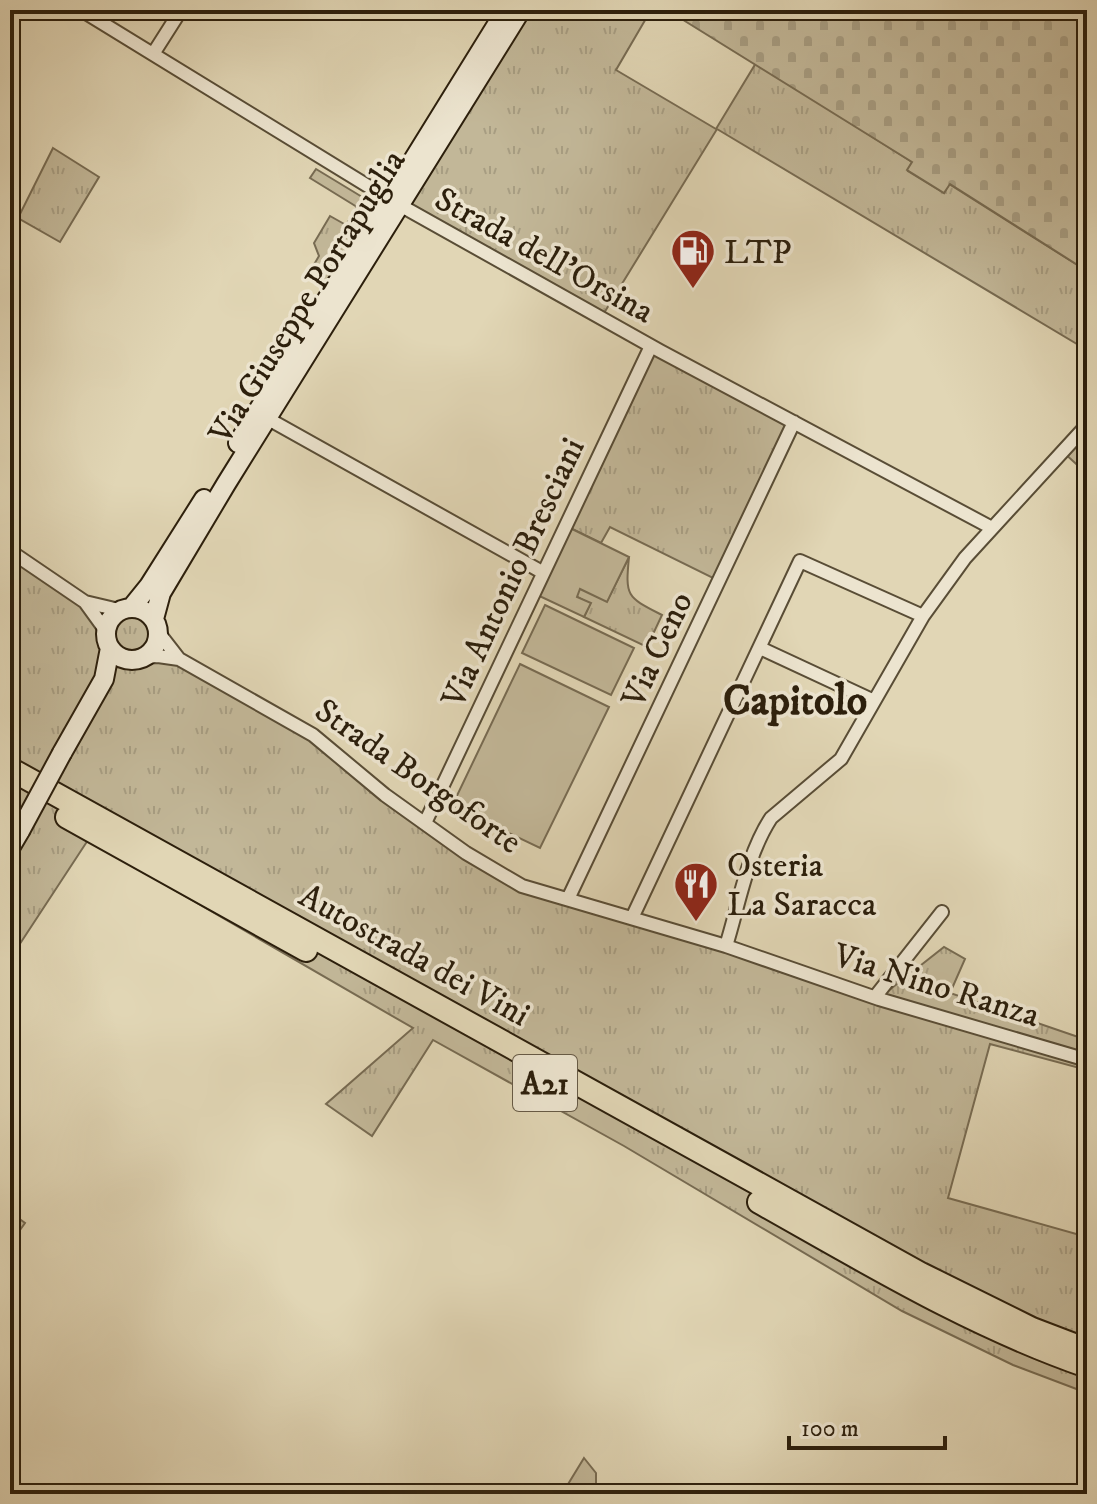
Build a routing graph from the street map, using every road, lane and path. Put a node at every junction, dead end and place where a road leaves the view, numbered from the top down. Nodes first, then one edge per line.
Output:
1 (81, 10) edge
2 (181, 10) edge
3 (506, 10) edge
4 (521, 10) edge
5 (153, 54) junction
6 (395, 202) junction
7 (651, 346) junction
8 (262, 416) junction
9 (794, 422) junction
10 (1087, 425) edge
11 (992, 528) junction
12 (10, 551) edge
13 (542, 572) junction
14 (85, 602) junction
15 (126, 609) junction
16 (923, 616) junction
17 (156, 626) junction
18 (108, 640) junction
19 (760, 648) junction
20 (136, 658) junction
21 (179, 659) junction
22 (104, 679) junction
23 (874, 701) junction
24 (10, 769) edge
25 (10, 786) edge
26 (425, 823) junction
27 (10, 848) edge
28 (568, 899) junction
29 (942, 912) dead end
30 (632, 918) junction
31 (726, 946) junction
32 (875, 997) junction
33 (1087, 1060) edge
34 (1087, 1350) edge
35 (1087, 1366) edge

1 - 5 street, Strada dell'Orsina
2 - 5 street
3 - 6 main road, Via Giuseppe Portapuglia
4 - 6 main road, Via Giuseppe Portapuglia
5 - 6 street, Strada dell'Orsina
6 - 7 street, Strada dell'Orsina
6 - 8 main road, Via Giuseppe Portapuglia
7 - 9 street, Strada dell'Orsina
7 - 13 street, Via Antonio Bresciani
8 - 13 street
8 - 15 main road, Via Giuseppe Portapuglia
8 - 17 main road, Via Giuseppe Portapuglia
9 - 11 street, Strada dell'Orsina
9 - 28 street, Via Ceno
10 - 11 street
11 - 16 street
12 - 14 street
13 - 26 street, Via Antonio Bresciani
14 - 15 street
14 - 18 street
15 - 17 main road
15 - 18 main road
16 - 19 street
16 - 23 street
17 - 20 main road
17 - 21 street, Strada Borgoforte
18 - 20 main road
18 - 22 main road
19 - 23 street
19 - 30 street
20 - 21 street, Strada Borgoforte
20 - 22 main road
21 - 26 street, Strada Borgoforte
22 - 27 main road, bridge
23 - 31 street
24 - 34 highway, Autostrada dei Vini / A21
25 - 35 highway, Autostrada dei Vini / A21
26 - 28 street, Strada Borgoforte
28 - 30 street, Strada Borgoforte
29 - 32 street
30 - 31 street, Strada Borgoforte
31 - 32 street, Via Nino Ranza
32 - 33 street, Via Nino Ranza

